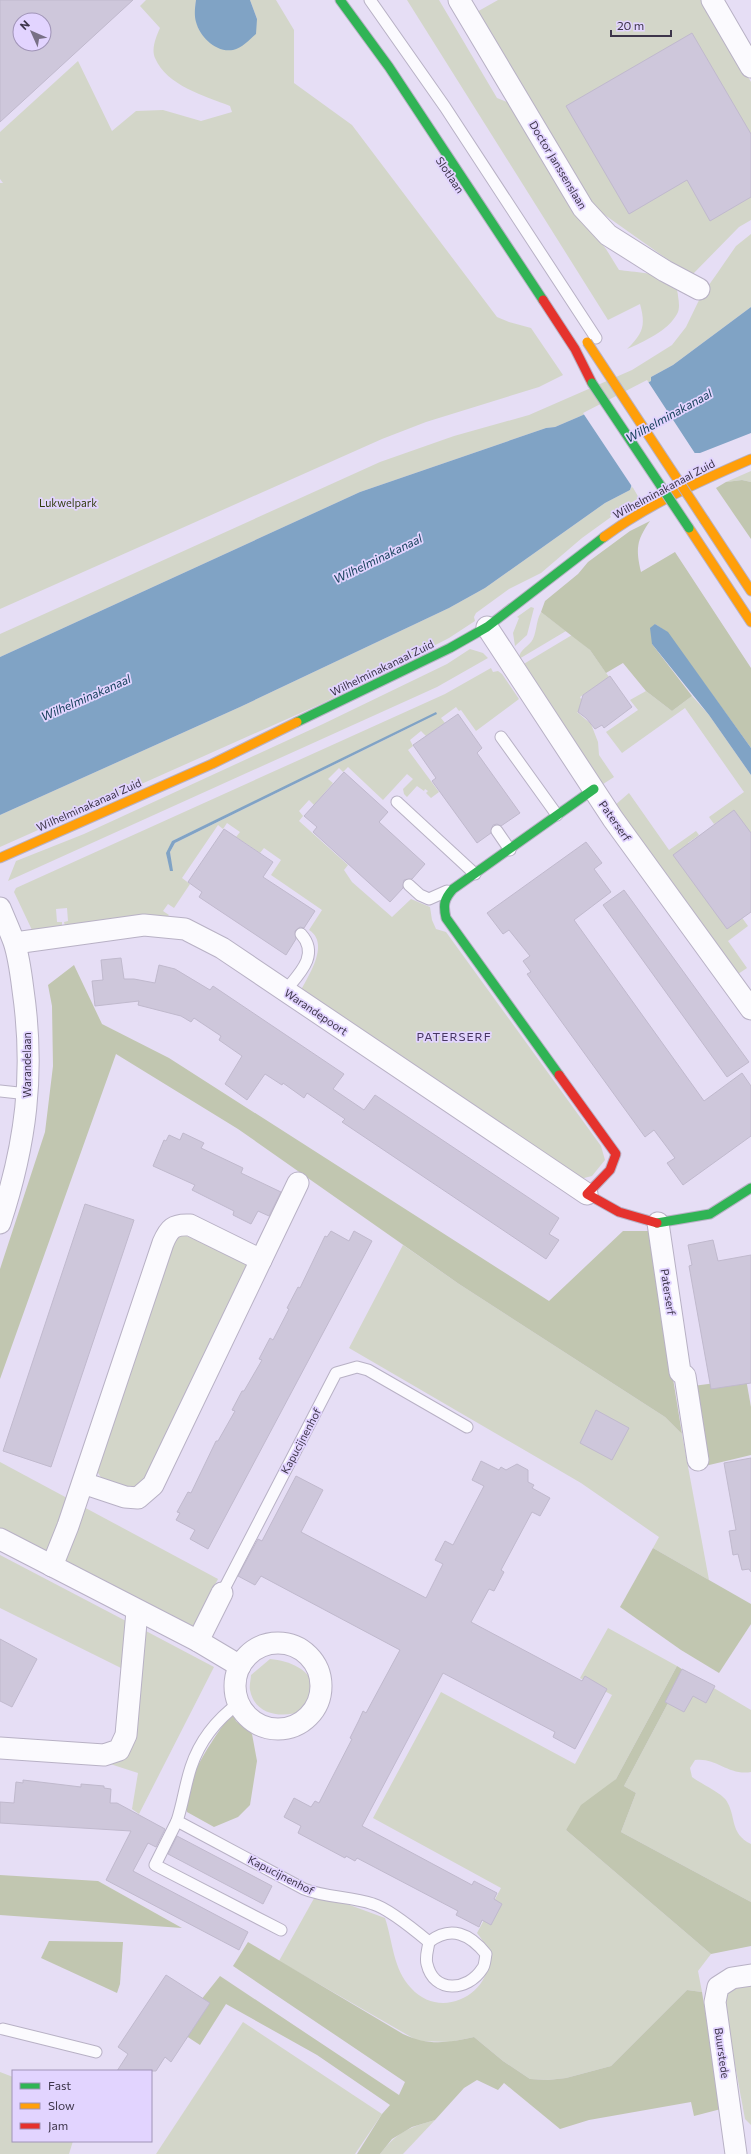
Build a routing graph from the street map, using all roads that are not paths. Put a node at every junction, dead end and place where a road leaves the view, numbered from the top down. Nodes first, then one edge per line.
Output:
1 (328, 0) edge
2 (340, 0) edge
3 (370, 0) edge
4 (459, 0) edge
5 (712, 0) edge
6 (385, 38) dead end
7 (751, 67) edge
8 (408, 70) dead end
9 (699, 289) dead end
10 (553, 290) dead end
11 (591, 340) junction
12 (571, 351) junction
13 (592, 383) joint
14 (751, 459) edge
15 (709, 518) junction
16 (751, 573) edge
17 (751, 591) edge
18 (751, 622) edge
19 (487, 627) junction
20 (501, 737) dead end
21 (594, 789) junction
22 (397, 802) dead end
23 (558, 815) junction
24 (497, 831) dead end
25 (510, 850) junction
26 (0, 858) edge
27 (475, 874) junction
28 (409, 885) dead end
29 (453, 889) junction
30 (0, 908) edge
31 (301, 934) dead end
32 (15, 943) junction
33 (285, 991) junction
34 (751, 1009) edge
35 (0, 1092) edge
36 (28, 1094) junction
37 (298, 1183) dead end
38 (751, 1188) edge
39 (587, 1194) junction
40 (0, 1223) edge
41 (658, 1223) junction
42 (261, 1260) junction
43 (467, 1427) dead end
44 (698, 1460) dead end
45 (83, 1482) junction
46 (0, 1539) edge
47 (52, 1566) junction
48 (222, 1593) joint
49 (137, 1611) junction
50 (198, 1641) junction
51 (240, 1666) junction
52 (239, 1703) junction
53 (0, 1748) edge
54 (177, 1821) junction
55 (281, 1930) dead end
56 (429, 1942) junction
57 (751, 1975) edge
58 (2, 2029) dead end
59 (96, 2052) dead end
60 (736, 2154) edge

1 - 12 lane, Slotlaan
2 - 12 street, Slotlaan
3 - 11 lane
4 - 9 street, Doctor Janssenslaan
5 - 7 street
6 - 8 street
10 - 11 street
11 - 15 street, bridge
12 - 13 lane
13 - 18 street, bridge
14 - 19 street, Wilhelminakanaal Zuid
15 - 16 lane
15 - 17 street
19 - 21 street, Paterserf
19 - 26 street, Wilhelminakanaal Zuid
20 - 23 lane
21 - 23 street
21 - 34 street, Paterserf
22 - 27 lane
23 - 25 street
24 - 25 lane
25 - 27 street
27 - 29 street
28 - 29 lane
29 - 39 street
30 - 32 street, Warandelaan
31 - 33 lane
32 - 33 street, Warandepoort
32 - 36 street, Warandelaan
33 - 39 street, Warandepoort
35 - 36 lane
36 - 40 street, Warandelaan
37 - 42 street
38 - 41 street
39 - 41 street, Warandepoort
41 - 44 street, Paterserf
42 - 45 street
42 - 45 street
43 - 48 lane, Kapucijnenhof
45 - 47 street
46 - 47 street
47 - 49 street
48 - 50 street, Kapucijnenhof
49 - 50 street
49 - 53 street
50 - 51 street
51 - 52 street
51 - 52 street
52 - 54 lane
54 - 55 lane
54 - 56 lane, Kapucijnenhof
56 - 56 lane
57 - 60 street, Buurstede
58 - 59 lane

